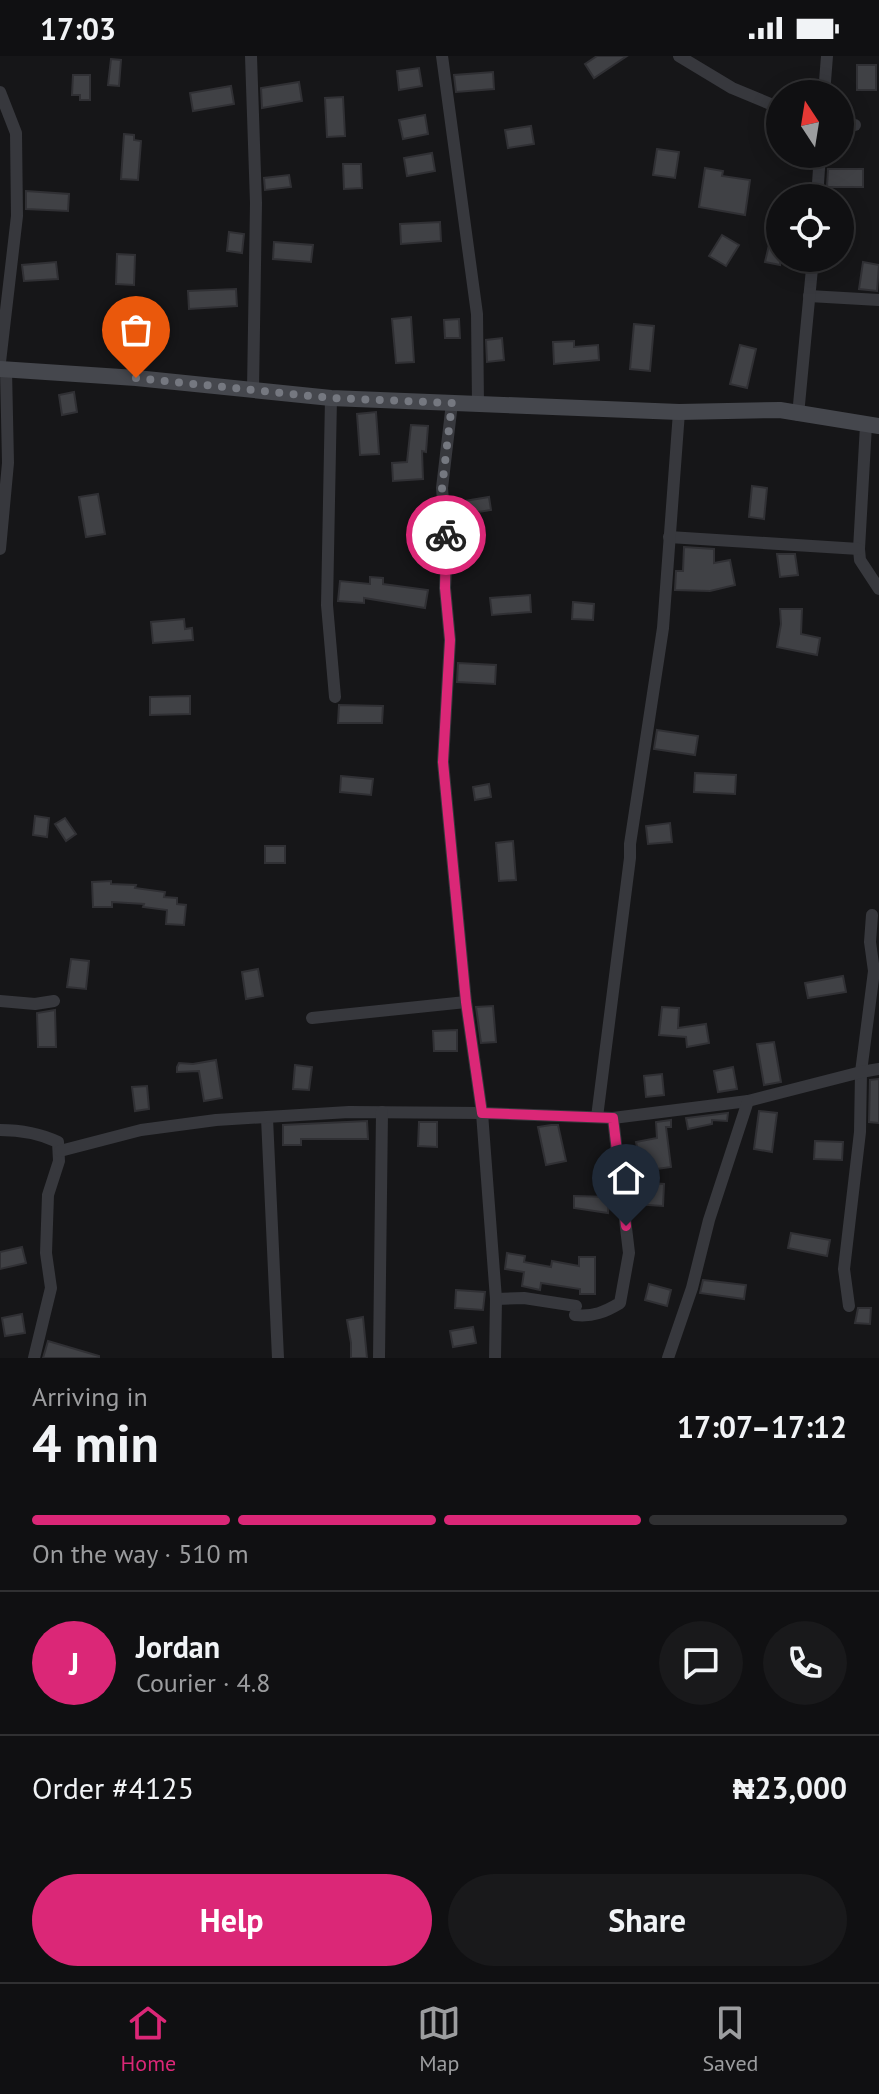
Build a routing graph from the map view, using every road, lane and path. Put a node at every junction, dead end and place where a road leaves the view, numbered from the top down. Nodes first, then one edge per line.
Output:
1 (251, 56) edge
2 (442, 56) edge
3 (679, 56) edge
4 (827, 56) edge
5 (825, 80) edge
6 (0, 92) edge
7 (766, 102) edge
8 (812, 272) edge
9 (809, 296) junction
10 (879, 300) edge
11 (2, 366) edge
12 (253, 390) junction
13 (331, 398) junction
14 (452, 403) junction
15 (478, 404) junction
16 (679, 412) junction
17 (798, 415) junction
18 (872, 426) edge
19 (669, 537) junction
20 (0, 549) edge
21 (859, 549) junction
22 (879, 589) edge
23 (335, 697) dead end
24 (872, 915) dead end
25 (0, 1001) edge
26 (54, 1001) dead end
27 (466, 1002) junction
28 (312, 1018) dead end
29 (879, 1069) edge
30 (861, 1072) junction
31 (748, 1101) junction
32 (382, 1112) junction
33 (482, 1113) junction
34 (597, 1117) junction
35 (267, 1118) junction
36 (613, 1118) junction
37 (0, 1130) edge
38 (60, 1151) junction
39 (496, 1299) junction
40 (849, 1306) dead end
41 (377, 1320) dead end
42 (34, 1358) edge
43 (278, 1358) edge
44 (378, 1358) edge
45 (495, 1358) edge
46 (668, 1358) edge

1 - 12 street
2 - 15 street
3 - 7 street
4 - 5 street
6 - 11 street
8 - 9 street
9 - 10 street
9 - 17 street
11 - 12 street
11 - 20 street
12 - 13 street
13 - 14 street
13 - 23 street
14 - 15 street
14 - 27 street
15 - 16 street
16 - 17 street
16 - 19 street
17 - 18 street
18 - 21 street
19 - 21 street
19 - 34 street
21 - 22 street
24 - 30 street
25 - 26 street
27 - 28 street
27 - 33 street
29 - 30 street
30 - 31 street
30 - 40 street
31 - 36 street
31 - 46 street
32 - 33 street
32 - 35 street
32 - 44 street
33 - 34 street
33 - 39 street
34 - 36 street
35 - 38 street
35 - 43 street
36 - 39 street
37 - 38 street
38 - 42 street
39 - 45 street
41 - 44 street

